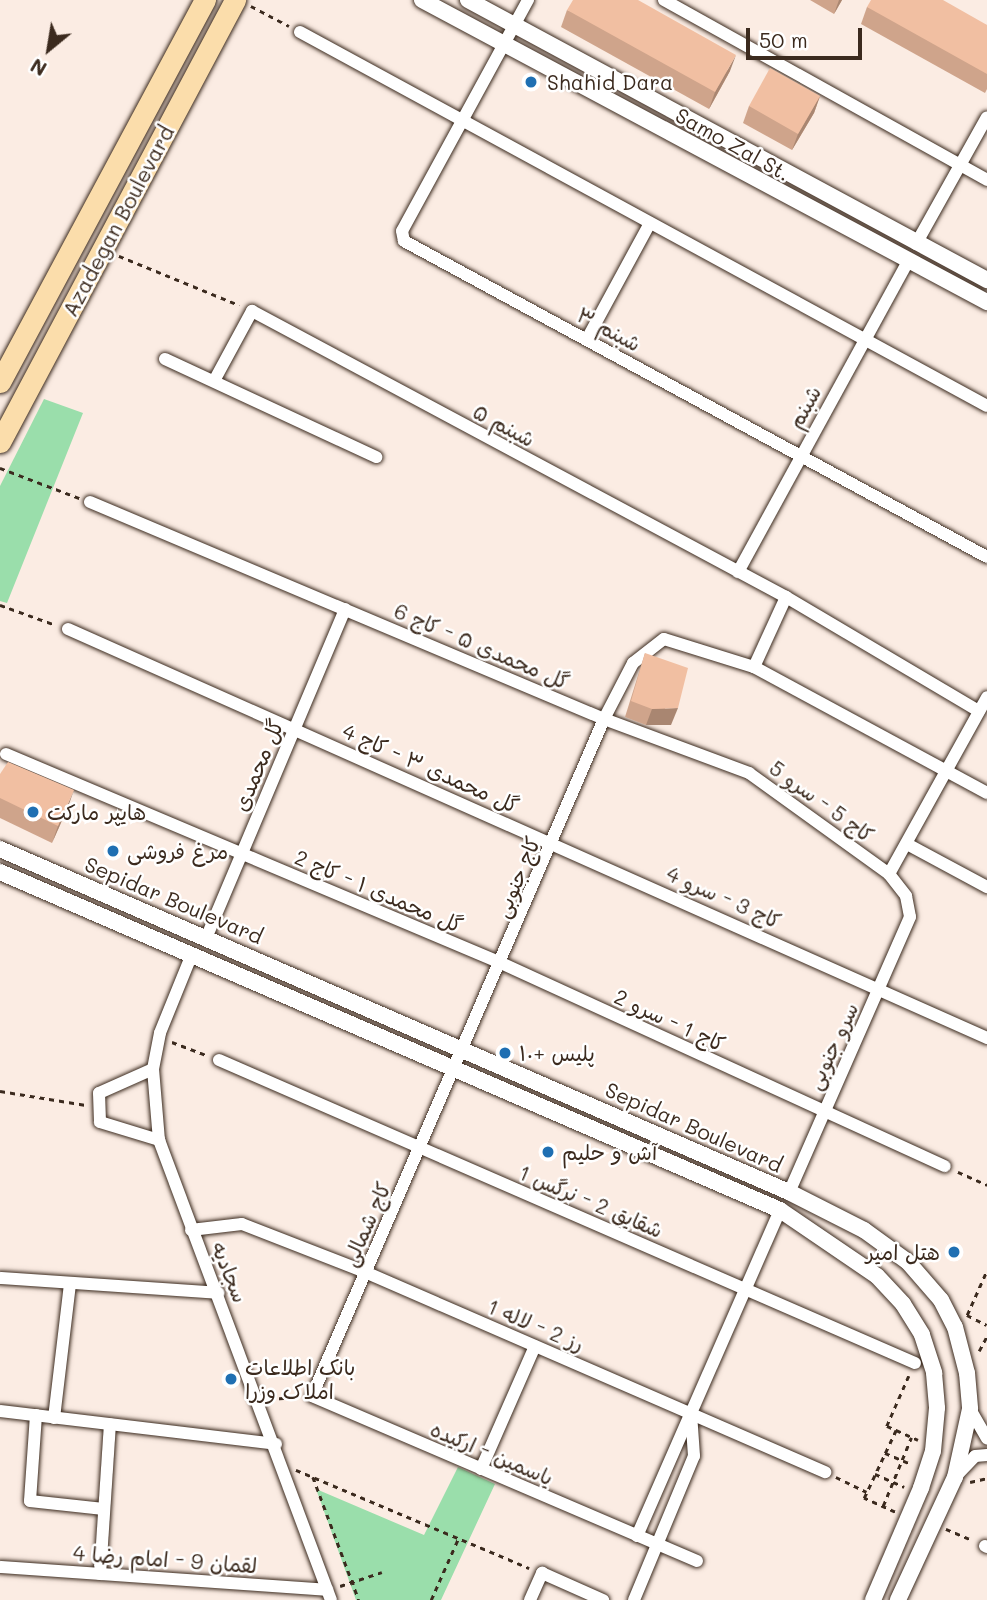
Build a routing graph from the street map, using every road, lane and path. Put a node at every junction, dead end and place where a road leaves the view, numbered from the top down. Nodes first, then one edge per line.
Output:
1 (205, 0) edge
2 (237, 0) edge
3 (422, 0) edge
4 (468, 0) edge
5 (528, 0) edge
6 (664, 0) edge
7 (515, 24) junction
8 (300, 32) joint
9 (505, 42) junction
10 (987, 117) edge
11 (460, 119) junction
12 (121, 157) junction
13 (960, 165) junction
14 (145, 170) junction
15 (987, 180) edge
16 (649, 223) junction
17 (916, 244) junction
18 (103, 249) junction
19 (907, 263) junction
20 (987, 280) edge
21 (987, 302) edge
22 (252, 311) junction
23 (587, 339) junction
24 (864, 339) junction
25 (166, 359) dead end
26 (214, 381) junction
27 (0, 382) edge
28 (987, 406) edge
29 (0, 442) edge
30 (799, 454) junction
31 (376, 457) dead end
32 (0, 468) edge
33 (90, 502) joint
34 (987, 557) edge
35 (738, 572) junction
36 (786, 597) junction
37 (0, 605) edge
38 (345, 609) junction
39 (68, 629) joint
40 (754, 667) junction
41 (987, 696) edge
42 (979, 712) junction
43 (604, 719) junction
44 (294, 729) junction
45 (6, 754) dead end
46 (947, 771) junction
47 (987, 793) edge
48 (552, 842) junction
49 (907, 844) junction
50 (0, 849) edge
51 (242, 853) junction
52 (0, 872) edge
53 (890, 874) junction
54 (987, 887) edge
55 (911, 917) joint
56 (207, 936) junction
57 (192, 954) junction
58 (501, 963) junction
59 (881, 987) junction
60 (159, 1037) junction
61 (987, 1038) edge
62 (465, 1049) junction
63 (219, 1060) joint
64 (153, 1069) junction
65 (457, 1069) junction
66 (0, 1091) edge
67 (100, 1108) junction
68 (824, 1112) junction
69 (159, 1140) junction
70 (421, 1148) junction
71 (945, 1166) joint
72 (987, 1185) edge
73 (789, 1192) junction
74 (780, 1210) junction
75 (191, 1230) junction
76 (987, 1270) edge
77 (365, 1272) junction
78 (0, 1278) edge
79 (70, 1283) junction
80 (746, 1289) junction
81 (218, 1293) junction
82 (967, 1315) junction
83 (987, 1325) edge
84 (957, 1335) junction
85 (534, 1346) junction
86 (915, 1363) joint
87 (312, 1395) junction
88 (259, 1400) junction
89 (970, 1409) junction
90 (0, 1411) edge
91 (691, 1413) junction
92 (36, 1415) junction
93 (54, 1418) junction
94 (110, 1424) junction
95 (896, 1430) junction
96 (912, 1437) junction
97 (987, 1438) edge
98 (276, 1444) junction
99 (933, 1447) junction
100 (885, 1453) junction
101 (987, 1455) edge
102 (902, 1460) junction
103 (283, 1465) junction
104 (481, 1469) junction
105 (825, 1472) joint
106 (927, 1472) junction
107 (876, 1474) junction
108 (955, 1477) junction
109 (313, 1478) junction
110 (893, 1482) junction
111 (867, 1492) junction
112 (919, 1493) junction
113 (883, 1506) junction
114 (104, 1509) junction
115 (909, 1518) junction
116 (934, 1523) junction
117 (637, 1536) junction
118 (458, 1538) junction
119 (658, 1545) junction
120 (986, 1546) edge
121 (697, 1562) dead end
122 (0, 1567) edge
123 (382, 1572) dead end
124 (542, 1573) junction
125 (100, 1574) junction
126 (352, 1582) junction
127 (329, 1595) edge
128 (359, 1600) edge
129 (430, 1600) edge
130 (530, 1600) edge
131 (603, 1600) edge
132 (634, 1600) edge
133 (873, 1600) edge
134 (898, 1600) edge

1 - 12 main road, Azadegan Boulevard
2 - 8 path
2 - 14 main road, Azadegan Boulevard
3 - 9 street, Samo Zal St.
4 - 7 street, Samo Zal St.
5 - 7 street
6 - 13 street
7 - 9 street
7 - 17 street, Samo Zal St.
8 - 11 street
9 - 11 street
9 - 19 street, Samo Zal St.
10 - 13 street
11 - 16 street
11 - 23 street, شبنم ۳
12 - 14 main road
12 - 27 main road, Azadegan Boulevard
13 - 15 street
13 - 17 street
14 - 18 main road, Azadegan Boulevard
16 - 23 street
16 - 24 street
17 - 20 street, Samo Zal St.
18 - 22 path
18 - 29 main road, Azadegan Boulevard
19 - 21 street, Samo Zal St.
19 - 24 street, شبنم
22 - 26 street
22 - 35 street, شبنم ۵
23 - 30 street, شبنم ۳
24 - 28 street
24 - 30 street, شبنم
25 - 26 street
26 - 31 street
30 - 34 street, شبنم ۳
30 - 35 street, شبنم
32 - 33 path
33 - 38 street, گل محمدی ۵ - کاج 6
35 - 36 street, شبنم ۵
36 - 40 street
36 - 42 street, شبنم ۵
37 - 39 path
38 - 43 street, گل محمدی ۵ - کاج 6
38 - 44 street, گل محمدی
39 - 44 street, گل محمدی ۳ - کاج 4
40 - 43 street, کاج جنوبی
40 - 46 street
41 - 42 street
42 - 46 street
43 - 48 street, کاج جنوبی
43 - 53 street, کاج 5 - سرو 5
44 - 48 street, گل محمدی ۳ - کاج 4
44 - 51 street, گل محمدی
45 - 51 street, گل محمدی ۱ - کاج 2
46 - 47 street
46 - 49 street
48 - 58 street, کاج جنوبی
48 - 59 street, کاج 3 - سرو 4
49 - 53 street
49 - 54 street
50 - 56 street, Sepidar Boulevard
51 - 56 street, گل محمدی
51 - 58 street, گل محمدی ۱ - کاج 2
52 - 57 street, Sepidar Boulevard
53 - 55 street, کاج 5 - سرو 5
55 - 59 street, سرو جنوبی
56 - 62 street, Sepidar Boulevard
57 - 60 street, سجادیه
57 - 65 street, Sepidar Boulevard
58 - 62 street, کاج جنوبی
58 - 68 street, کاج 1 - سرو 2
59 - 61 street, کاج 3 - سرو 4
59 - 68 street, سرو جنوبی
60 - 63 path
60 - 64 street, سجادیه
62 - 65 street, کاج جنوبی
62 - 73 street, Sepidar Boulevard
63 - 70 street, شقایق 2 - نرگس 1
64 - 67 street
64 - 69 street, سجادیه
65 - 70 street, کاج شمالی
65 - 74 street, Sepidar Boulevard
66 - 67 path
67 - 69 street
68 - 71 street, کاج 1 - سرو 2
68 - 73 street, سرو جنوبی
69 - 75 street, سجادیه
70 - 77 street, کاج شمالی
70 - 80 street, شقایق 2 - نرگس 1
71 - 72 path
73 - 84 street, Sepidar Boulevard
74 - 80 street
74 - 99 street, Sepidar Boulevard
75 - 77 street, رز 2 - لاله 1
75 - 81 street, سجادیه
76 - 82 path
77 - 85 street, رز 2 - لاله 1
77 - 87 street, کاج شمالی
78 - 79 street
79 - 81 street
79 - 93 street
80 - 86 street, شقایق 2 - نرگس 1
80 - 91 street
81 - 88 street, سجادیه
82 - 83 path
82 - 84 path
84 - 89 street, Sepidar Boulevard
85 - 91 street, رز 2 - لاله 1
85 - 104 street
86 - 95 path
87 - 88 path
87 - 104 street, یاسمین - ارکیده
88 - 98 street, سجادیه
89 - 97 street
89 - 108 street, Sepidar Boulevard
90 - 92 street
91 - 105 street, رز 2 - لاله 1
91 - 117 street
91 - 119 street
92 - 93 street
92 - 114 street
93 - 94 street
94 - 98 street
94 - 114 street
95 - 96 path
95 - 100 path
96 - 99 path
96 - 102 path
98 - 103 street, سجادیه
99 - 106 street, Sepidar Boulevard
100 - 102 path
100 - 107 path
101 - 108 street
102 - 106 path
102 - 110 path
103 - 109 path
103 - 127 street, سجادیه
104 - 117 street, یاسمین - ارکیده
105 - 111 path
106 - 112 street, Sepidar Boulevard
107 - 110 path
107 - 111 path
108 - 116 street, Sepidar Boulevard
109 - 118 path
109 - 126 path
110 - 112 path
110 - 113 path
111 - 113 path
112 - 115 street, Sepidar Boulevard
113 - 115 path
114 - 125 street
115 - 133 street, Sepidar Boulevard
116 - 120 path
116 - 134 street, Sepidar Boulevard
117 - 119 street, یاسمین - ارکیده
118 - 124 path
118 - 129 path
119 - 121 street, یاسمین - ارکیده
119 - 132 street
122 - 125 street, لقمان 9 - امام رضا 4
123 - 126 path
124 - 130 street
124 - 131 street
125 - 127 street, لقمان 9 - امام رضا 4
126 - 127 path
126 - 128 path

